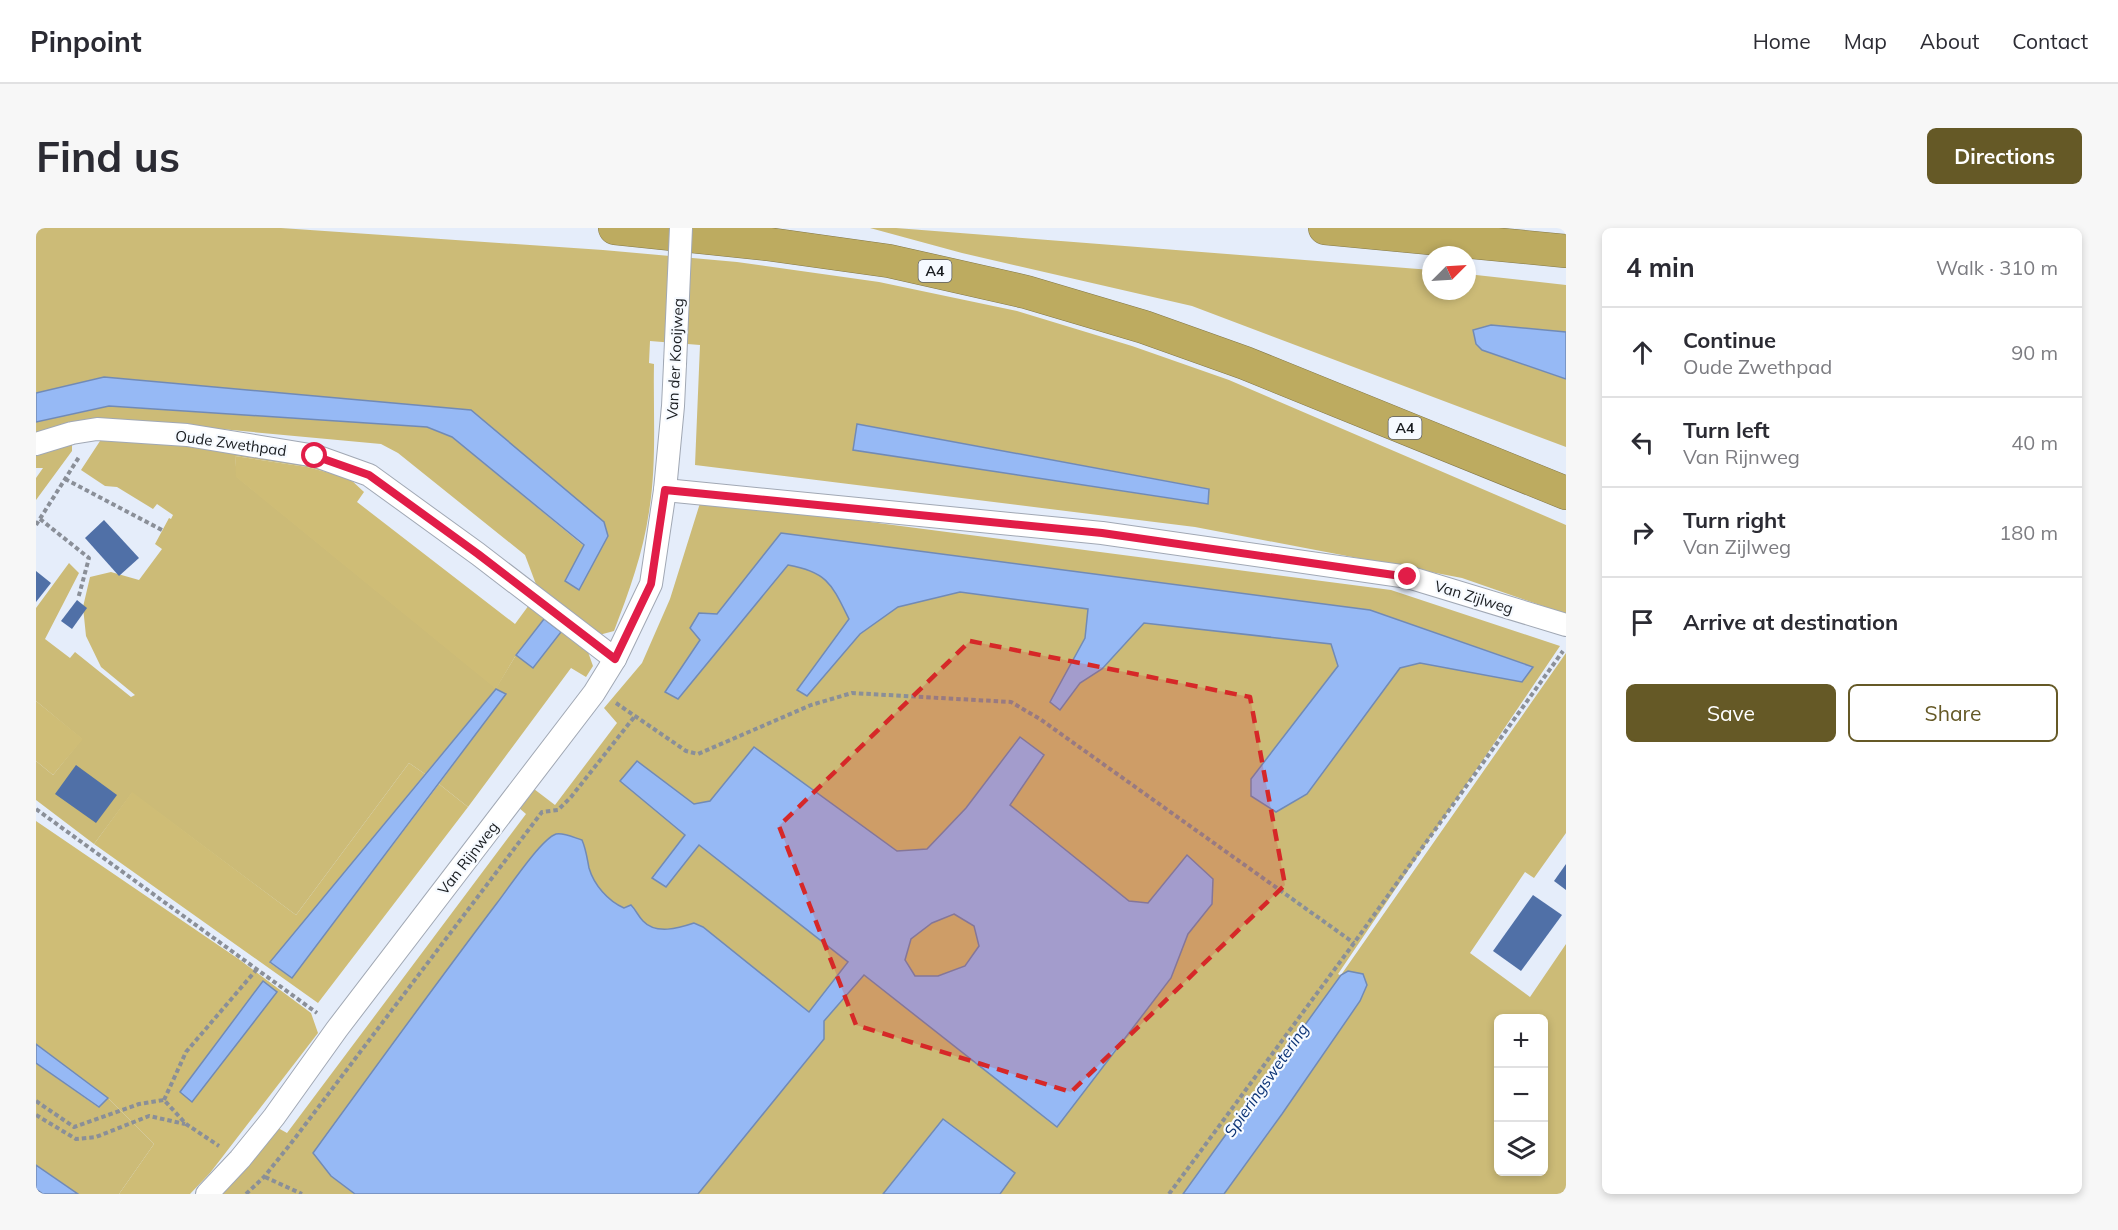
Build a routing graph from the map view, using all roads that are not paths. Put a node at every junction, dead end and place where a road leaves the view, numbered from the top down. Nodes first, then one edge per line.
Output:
1 (615, 228) edge
2 (681, 228) edge
3 (1325, 228) edge
4 (1566, 251) edge
5 (36, 444) edge
6 (665, 490) junction
7 (1566, 493) edge
8 (1566, 625) edge
9 (615, 659) junction
10 (207, 1194) edge

1 - 7 highway, A4
2 - 6 street, Van der Kooijweg, bridge
3 - 4 highway
5 - 9 street, Oude Zwethpad
6 - 8 street, Van Zijlweg
6 - 9 street, Van Rijnweg
9 - 10 street, Van Rijnweg

